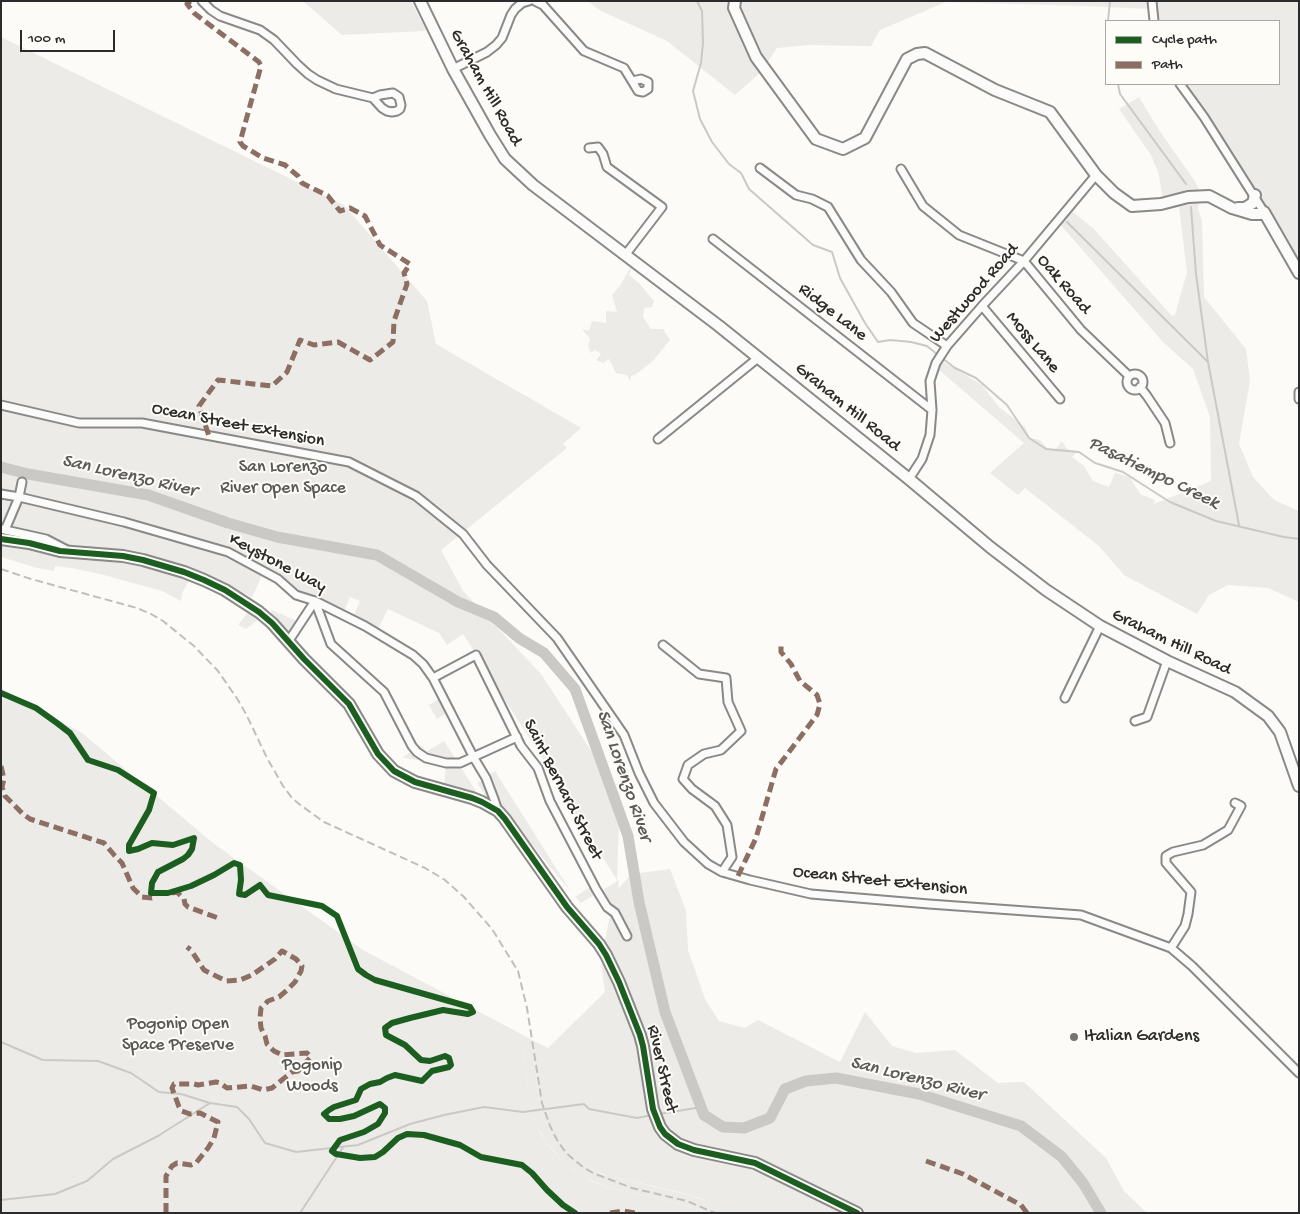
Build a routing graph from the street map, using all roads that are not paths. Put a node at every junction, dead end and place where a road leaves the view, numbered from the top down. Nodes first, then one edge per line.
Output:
1 (202, 1) edge
2 (420, 1) edge
3 (529, 1) edge
4 (535, 1) edge
5 (735, 1) edge
6 (1152, 1) edge
7 (1154, 20) edge
8 (453, 69) junction
9 (632, 82) dead end
10 (1181, 85) edge
11 (373, 98) dead end
12 (589, 148) dead end
13 (760, 168) dead end
14 (901, 169) dead end
15 (1096, 175) junction
16 (1255, 195) junction
17 (1232, 208) junction
18 (1264, 212) junction
19 (1278, 236) junction
20 (713, 239) dead end
21 (626, 254) junction
22 (1024, 261) junction
23 (1299, 273) edge
24 (982, 306) junction
25 (945, 349) junction
26 (758, 358) junction
27 (1130, 376) junction
28 (1140, 387) junction
29 (1299, 392) edge
30 (1060, 399) dead end
31 (1299, 399) edge
32 (1, 405) edge
33 (932, 410) junction
34 (658, 439) dead end
35 (1170, 443) dead end
36 (909, 479) junction
37 (22, 482) dead end
38 (1, 494) edge
39 (19, 497) junction
40 (2, 532) edge
41 (315, 601) junction
42 (1100, 626) junction
43 (288, 642) junction
44 (663, 645) dead end
45 (1167, 661) junction
46 (433, 678) junction
47 (1064, 698) dead end
48 (1135, 721) dead end
49 (517, 737) junction
50 (474, 758) junction
51 (1299, 786) edge
52 (1235, 803) dead end
53 (498, 811) junction
54 (722, 872) junction
55 (627, 936) dead end
56 (1172, 948) junction
57 (1299, 1073) edge
58 (857, 1213) edge

1 - 11 street
2 - 8 main road, Graham Hill Road
3 - 8 street
4 - 9 street
5 - 15 main road
6 - 7 street
8 - 21 main road, Graham Hill Road
10 - 16 street
12 - 21 street
13 - 25 street
14 - 22 street, Oak Road
15 - 17 main road
15 - 22 street, Westwood Road
16 - 17 main road
16 - 18 street
17 - 18 main road
17 - 19 main road
18 - 19 main road
19 - 23 main road
20 - 33 street, Ridge Lane
21 - 26 main road, Graham Hill Road
22 - 24 street, Westwood Road
22 - 27 street, Oak Road
24 - 25 street, Westwood Road
24 - 30 street, Moss Lane
25 - 33 street, Westwood Road
26 - 34 street
26 - 36 main road, Graham Hill Road
27 - 28 street, Oak Road
27 - 28 street, Oak Road
28 - 35 street, Oak Road
29 - 31 street
32 - 54 street, Ocean Street Extension
33 - 36 street, Westwood Road
36 - 42 main road, Graham Hill Road
37 - 39 street
38 - 39 street, Keystone Way
39 - 40 street
39 - 41 street, Keystone Way
40 - 43 main road
41 - 43 street
41 - 46 street, Keystone Way
41 - 50 street
42 - 45 main road, Graham Hill Road
42 - 47 street
43 - 53 main road
44 - 54 street
45 - 48 street
45 - 51 main road, Graham Hill Road
46 - 49 street, Saint Bernard Street
46 - 50 street, Keystone Way
49 - 50 street
49 - 55 street, Saint Bernard Street
50 - 53 street, Keystone Way
52 - 56 street
53 - 58 main road, River Street
54 - 56 street, Ocean Street Extension
56 - 57 street, Ocean Street Extension

